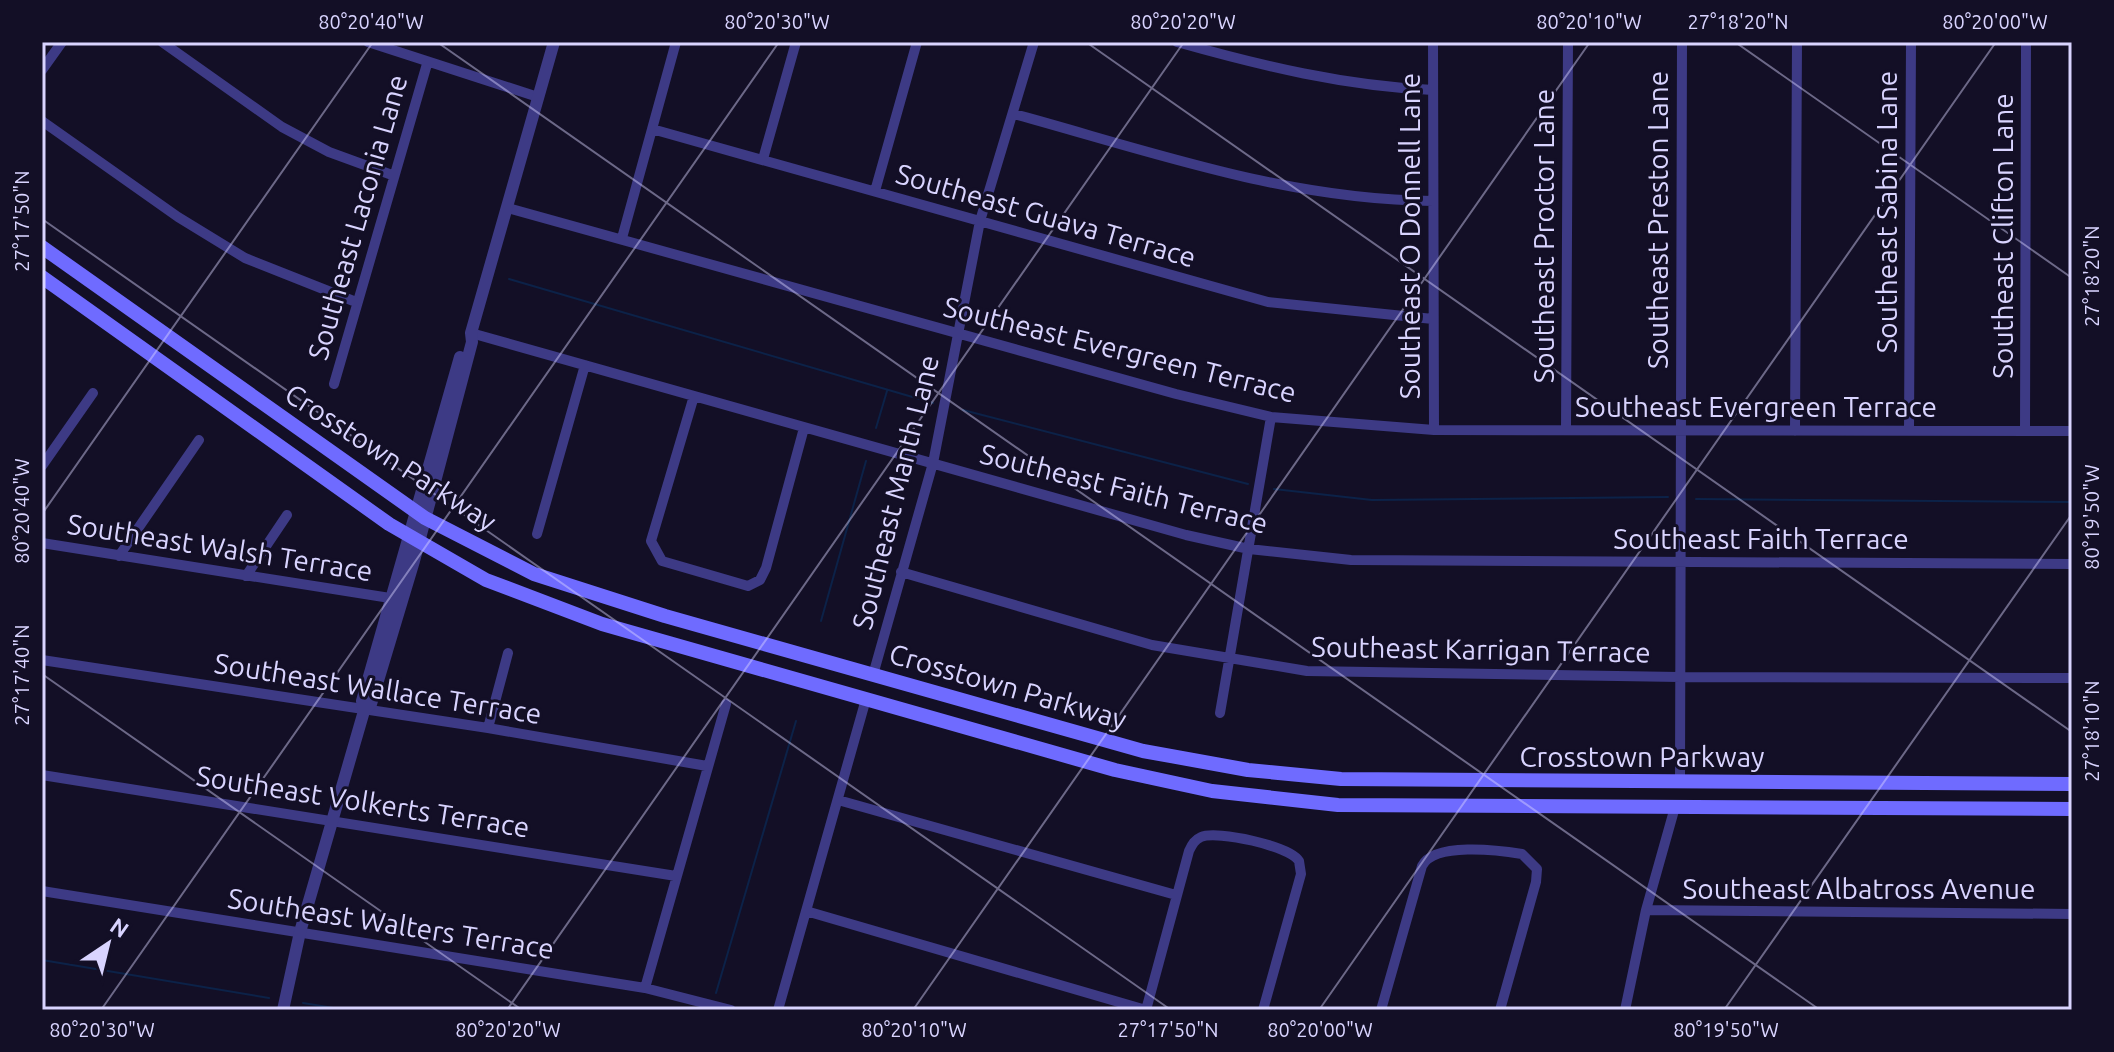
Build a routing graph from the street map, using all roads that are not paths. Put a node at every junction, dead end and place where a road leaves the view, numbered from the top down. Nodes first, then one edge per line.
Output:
1 (62, 42) edge
2 (162, 42) edge
3 (368, 42) edge
4 (554, 42) edge
5 (676, 42) edge
6 (796, 42) edge
7 (917, 42) edge
8 (1034, 42) edge
9 (1177, 42) edge
10 (1433, 42) edge
11 (1568, 42) edge
12 (1682, 42) edge
13 (1797, 42) edge
14 (1911, 42) edge
15 (2026, 42) edge
16 (427, 64) junction
17 (42, 70) edge
18 (1433, 90) junction
19 (538, 97) junction
20 (1014, 114) junction
21 (42, 121) edge
22 (652, 129) junction
23 (763, 159) junction
24 (392, 175) junction
25 (875, 191) junction
26 (1433, 201) junction
27 (508, 208) junction
28 (980, 221) junction
29 (622, 238) junction
30 (42, 247) edge
31 (42, 277) edge
32 (356, 302) junction
33 (1433, 319) junction
34 (471, 333) junction
35 (958, 333) junction
36 (585, 365) junction
37 (334, 384) dead end
38 (93, 393) dead end
39 (694, 396) junction
40 (1271, 417) junction
41 (804, 428) junction
42 (1434, 430) junction
43 (1566, 430) junction
44 (1679, 430) junction
45 (1795, 431) junction
46 (1909, 431) junction
47 (2025, 431) junction
48 (2072, 431) edge
49 (199, 440) dead end
50 (933, 463) junction
51 (42, 466) edge
52 (420, 514) junction
53 (287, 515) dead end
54 (537, 534) dead end
55 (413, 540) junction
56 (42, 543) edge
57 (1249, 549) junction
58 (119, 556) junction
59 (1680, 562) junction
60 (2072, 564) edge
61 (901, 572) junction
62 (246, 576) junction
63 (390, 598) junction
64 (508, 653) dead end
65 (42, 660) edge
66 (1229, 660) junction
67 (873, 675) junction
68 (1679, 677) junction
69 (2072, 678) edge
70 (866, 699) junction
71 (726, 704) dead end
72 (364, 711) junction
73 (1220, 713) dead end
74 (488, 728) junction
75 (1065, 730) junction
76 (1051, 752) junction
77 (707, 766) junction
78 (42, 775) edge
79 (1488, 782) junction
80 (1680, 782) junction
81 (1961, 784) junction
82 (2072, 784) edge
83 (838, 800) junction
84 (1478, 806) junction
85 (1675, 807) junction
86 (1938, 808) junction
87 (2072, 809) edge
88 (332, 820) junction
89 (676, 876) junction
90 (42, 891) edge
91 (1176, 895) junction
92 (1646, 910) junction
93 (806, 911) junction
94 (2072, 914) edge
95 (300, 932) junction
96 (645, 988) junction
97 (283, 1010) edge
98 (731, 1010) edge
99 (778, 1010) edge
100 (1146, 1010) edge
101 (1263, 1010) edge
102 (1381, 1010) edge
103 (1500, 1010) edge
104 (1625, 1010) edge

1 - 17 street
2 - 24 street
3 - 16 street
4 - 19 street
5 - 22 street
6 - 23 street
7 - 25 street
8 - 20 street, Southeast Manth Lane
9 - 18 street
10 - 18 street, Southeast O Donnell Lane
11 - 43 street, Southeast Proctor Lane
12 - 44 street, Southeast Preston Lane
13 - 45 street
14 - 46 street, Southeast Sabina Lane
15 - 47 street, Southeast Clifton Lane
16 - 19 street
16 - 24 street, Southeast Laconia Lane
18 - 26 street, Southeast O Donnell Lane
19 - 27 street
20 - 26 street
20 - 28 street, Southeast Manth Lane
21 - 32 street
22 - 23 street, Southeast Guava Terrace
22 - 29 street
23 - 25 street, Southeast Guava Terrace
24 - 32 street, Southeast Laconia Lane
25 - 28 street, Southeast Guava Terrace
26 - 33 street, Southeast O Donnell Lane
27 - 29 street, Southeast Evergreen Terrace
27 - 34 street
28 - 33 street, Southeast Guava Terrace
28 - 35 street, Southeast Manth Lane
29 - 35 street, Southeast Evergreen Terrace
30 - 52 main road, Crosstown Parkway
31 - 55 main road, Crosstown Parkway
32 - 37 street, Southeast Laconia Lane
33 - 42 street, Southeast O Donnell Lane
34 - 36 street, Southeast Faith Terrace
34 - 52 street
35 - 40 street, Southeast Evergreen Terrace
35 - 50 street, Southeast Manth Lane
36 - 39 street, Southeast Faith Terrace
36 - 54 street
38 - 51 street
39 - 41 street, Southeast Faith Terrace
39 - 41 street
40 - 42 street, Southeast Evergreen Terrace
40 - 57 street
41 - 50 street, Southeast Faith Terrace
42 - 43 street, Southeast Evergreen Terrace
43 - 44 street, Southeast Evergreen Terrace
44 - 45 street, Southeast Evergreen Terrace
44 - 59 street, Southeast Preston Lane
45 - 46 street, Southeast Evergreen Terrace
46 - 47 street, Southeast Evergreen Terrace
47 - 48 street, Southeast Evergreen Terrace
49 - 58 street
50 - 57 street, Southeast Faith Terrace
50 - 61 street, Southeast Manth Lane
52 - 55 street
52 - 67 main road, Crosstown Parkway
53 - 62 street
55 - 63 street
55 - 70 main road, Crosstown Parkway
55 - 72 street
56 - 58 street, Southeast Walsh Terrace
57 - 59 street, Southeast Faith Terrace
57 - 66 street
58 - 62 street, Southeast Walsh Terrace
59 - 60 street, Southeast Faith Terrace
59 - 68 street, Southeast Preston Lane
61 - 66 street, Southeast Karrigan Terrace
61 - 67 street, Southeast Manth Lane
62 - 63 street, Southeast Walsh Terrace
63 - 72 street
64 - 74 street
65 - 72 street, Southeast Wallace Terrace
66 - 68 street, Southeast Karrigan Terrace
66 - 73 street
67 - 75 main road, Crosstown Parkway
68 - 69 street, Southeast Karrigan Terrace
68 - 80 street, Southeast Preston Lane
70 - 76 main road, Crosstown Parkway
70 - 83 street
71 - 77 street
72 - 74 street, Southeast Wallace Terrace
72 - 88 street
74 - 77 street, Southeast Wallace Terrace
75 - 76 main road
75 - 79 main road, Crosstown Parkway
76 - 84 main road, Crosstown Parkway
77 - 89 street
78 - 88 street, Southeast Volkerts Terrace
79 - 80 main road, Crosstown Parkway
79 - 84 main road
80 - 81 main road, Crosstown Parkway
81 - 82 main road, Crosstown Parkway
81 - 86 main road
83 - 91 street
83 - 93 street
84 - 85 main road, Crosstown Parkway
85 - 86 main road, Crosstown Parkway
85 - 92 street
86 - 87 main road, Crosstown Parkway
88 - 89 street, Southeast Volkerts Terrace
88 - 95 street
89 - 96 street
90 - 95 street, Southeast Walters Terrace
91 - 100 street
91 - 101 street
92 - 94 street, Southeast Albatross Avenue
92 - 104 street
93 - 99 street
93 - 100 street
95 - 96 street, Southeast Walters Terrace
95 - 97 street
96 - 98 street, Southeast Walters Terrace
102 - 103 street

